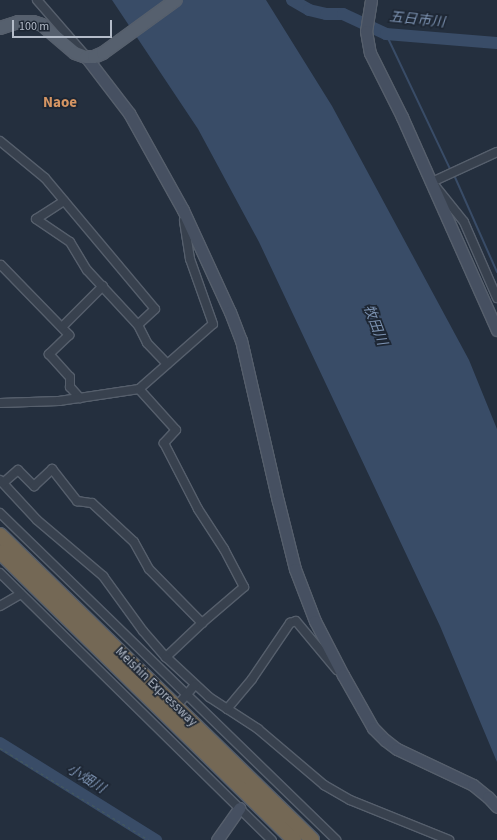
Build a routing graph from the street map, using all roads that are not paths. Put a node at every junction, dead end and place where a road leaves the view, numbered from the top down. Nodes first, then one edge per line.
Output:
1 (37, 0) edge
2 (176, 0) edge
3 (371, 0) edge
4 (0, 28) edge
5 (86, 57) junction
6 (0, 141) edge
7 (497, 152) edge
8 (432, 182) junction
9 (64, 200) junction
10 (183, 210) junction
11 (0, 266) edge
12 (103, 286) junction
13 (497, 298) edge
14 (138, 325) junction
15 (62, 327) junction
16 (497, 330) edge
17 (167, 364) junction
18 (139, 389) junction
19 (80, 398) junction
20 (0, 403) edge
21 (2, 482) edge
22 (0, 513) edge
23 (0, 535) edge
24 (0, 552) edge
25 (40, 552) junction
26 (34, 558) dead end
27 (0, 573) edge
28 (16, 576) dead end
29 (9, 582) junction
30 (22, 594) junction
31 (0, 606) edge
32 (202, 623) junction
33 (166, 657) junction
34 (343, 675) junction
35 (195, 685) junction
36 (184, 699) junction
37 (227, 709) junction
38 (497, 807) edge
39 (239, 808) junction
40 (334, 839) edge
41 (217, 840) edge
42 (272, 840) edge
43 (294, 840) edge
44 (312, 840) edge
45 (449, 840) edge

1 - 5 street
2 - 5 main road
3 - 8 street
4 - 5 main road
5 - 10 street
6 - 9 street
7 - 8 street
8 - 13 street
8 - 16 street
9 - 12 street
9 - 14 street
10 - 17 street
10 - 34 street
11 - 15 street
12 - 14 street
12 - 15 street
14 - 17 street
15 - 19 street
17 - 18 street
18 - 19 street
18 - 32 street
19 - 20 street
21 - 32 street
21 - 33 street
22 - 25 street
23 - 44 highway, Meishin Expressway
24 - 43 highway, Meishin Expressway
25 - 26 street
25 - 36 street
27 - 29 street
28 - 29 street
29 - 30 street
30 - 31 street
30 - 39 street
32 - 33 street
33 - 35 street
34 - 37 street
34 - 38 street
35 - 36 street
35 - 37 street
36 - 40 street
37 - 45 street
39 - 41 street
39 - 42 street

